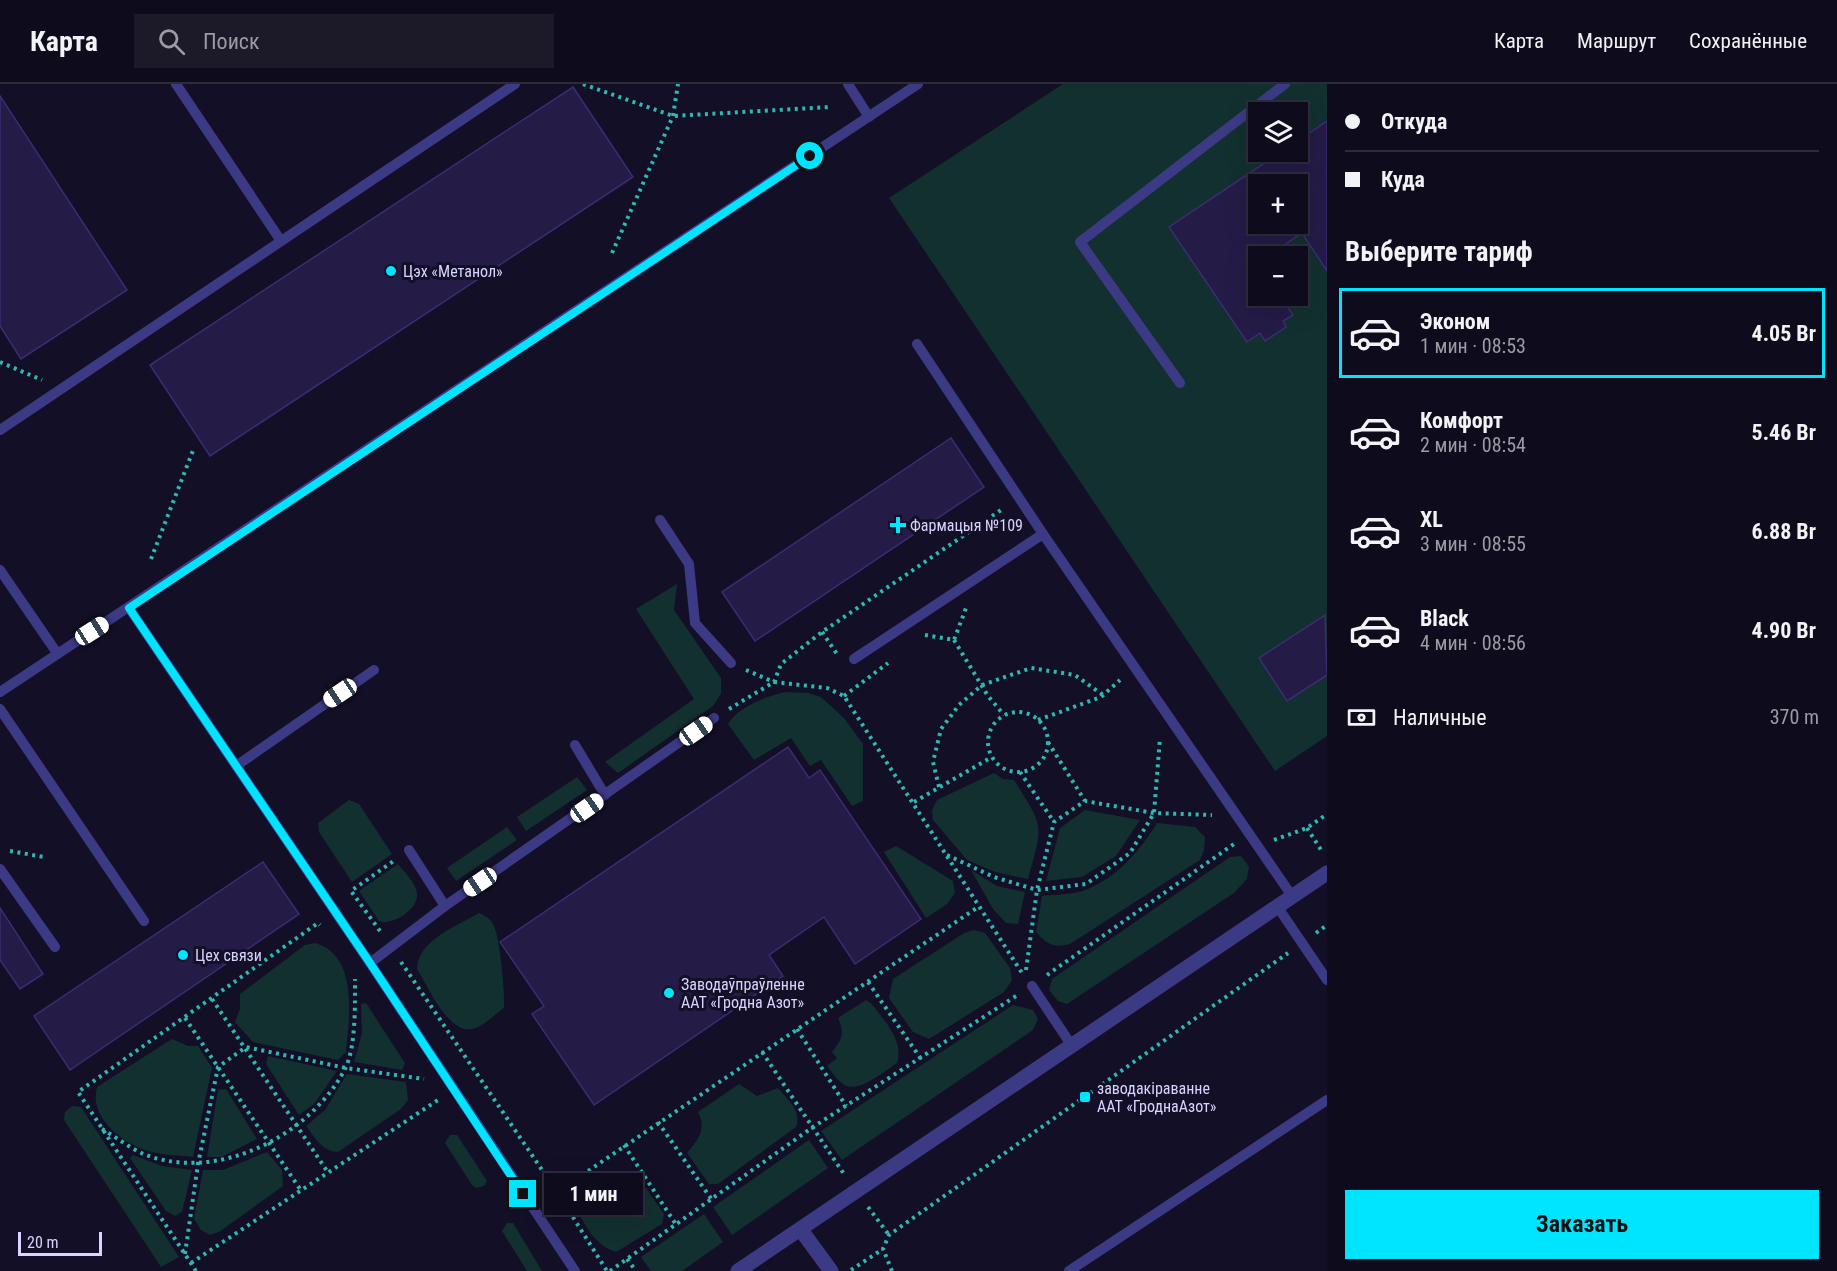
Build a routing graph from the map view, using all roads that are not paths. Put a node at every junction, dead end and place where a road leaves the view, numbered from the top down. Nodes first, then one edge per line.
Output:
1 (176, 84) edge
2 (515, 84) edge
3 (848, 84) edge
4 (918, 84) edge
5 (1285, 84) edge
6 (869, 117) junction
7 (281, 241) junction
8 (917, 344) dead end
9 (1180, 383) dead end
10 (0, 430) edge
11 (660, 520) dead end
12 (1043, 534) junction
13 (0, 570) edge
14 (129, 608) junction
15 (57, 653) junction
16 (854, 659) dead end
17 (730, 663) road end
18 (374, 670) dead end
19 (0, 692) edge
20 (0, 709) edge
21 (714, 718) road end
22 (575, 745) dead end
23 (236, 766) junction
24 (605, 795) junction
25 (409, 850) road end
26 (0, 869) edge
27 (1327, 873) edge
28 (1292, 896) junction
29 (445, 906) junction
30 (1277, 906) junction
31 (144, 921) dead end
32 (55, 947) dead end
33 (370, 963) junction
34 (1327, 980) edge
35 (1032, 986) road end
36 (1072, 1046) junction
37 (1327, 1100) edge
38 (801, 1230) junction
39 (575, 1271) edge
40 (738, 1271) edge
41 (831, 1271) edge
42 (1069, 1271) edge

1 - 7 lane
2 - 7 lane
3 - 6 lane
4 - 6 lane
5 - 9 lane
6 - 14 lane
7 - 10 lane
8 - 12 lane
11 - 17 lane
12 - 16 lane
12 - 28 lane
13 - 15 lane
14 - 15 lane
14 - 23 lane
15 - 19 lane
18 - 23 lane
20 - 31 lane
21 - 24 lane
22 - 24 lane
23 - 33 lane
24 - 29 lane
25 - 29 lane
26 - 32 lane
27 - 28 street
28 - 30 street
29 - 33 lane
30 - 34 lane
30 - 36 street
33 - 39 lane
35 - 36 lane
36 - 38 street
37 - 42 lane
38 - 40 street
38 - 41 street

